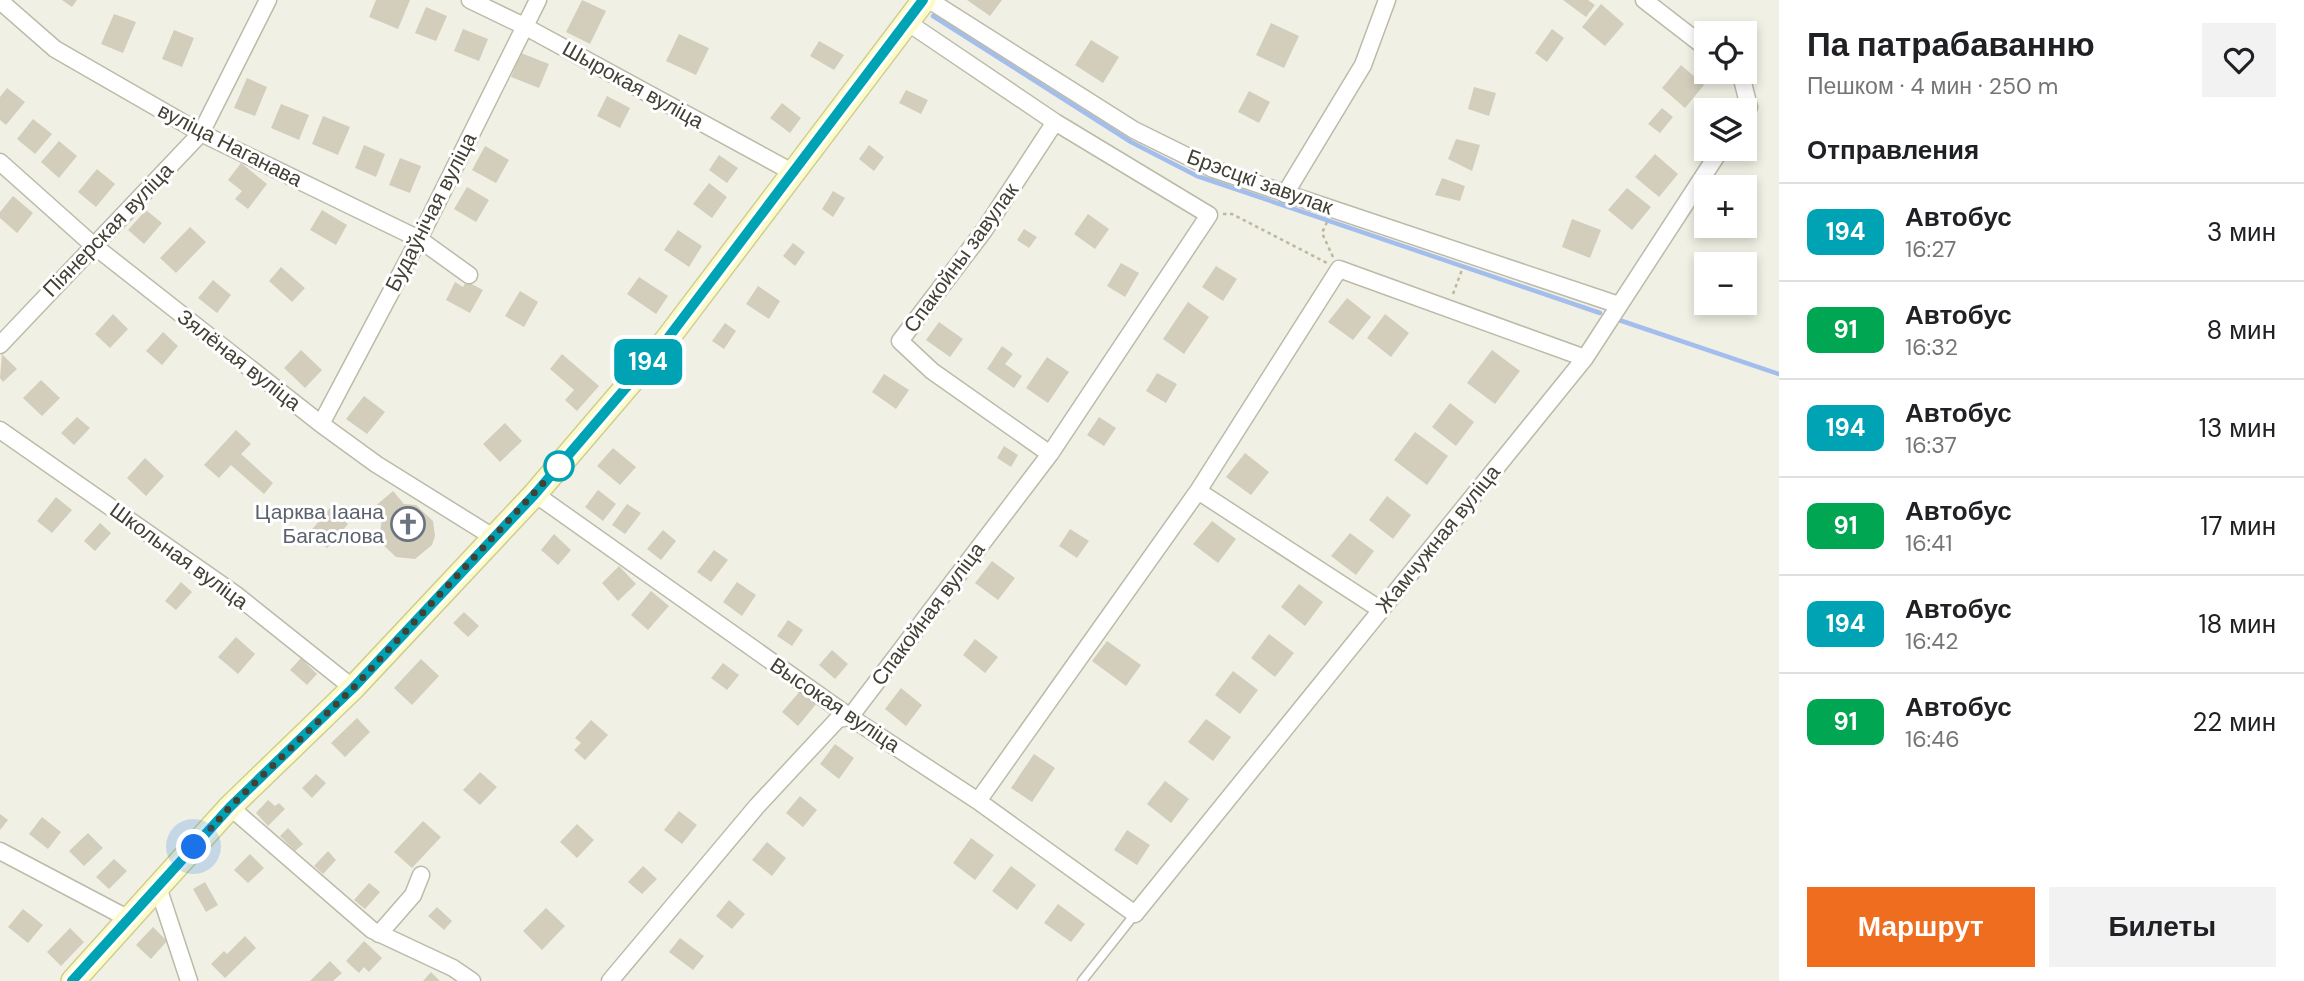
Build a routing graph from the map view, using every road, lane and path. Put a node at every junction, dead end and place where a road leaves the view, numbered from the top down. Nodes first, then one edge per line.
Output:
1 (268, 0) edge
2 (470, 0) edge
3 (538, 0) edge
4 (926, 0) edge
5 (1387, 0) edge
6 (1644, 0) edge
7 (0, 1) edge
8 (907, 22) junction
9 (524, 26) junction
10 (1694, 39) edge
11 (1055, 122) junction
12 (201, 133) junction
13 (1713, 161) edge
14 (0, 162) edge
15 (794, 173) junction
16 (1285, 194) junction
17 (1209, 215) junction
18 (1322, 233) dead end
19 (419, 239) junction
20 (93, 245) junction
21 (1468, 254) junction
22 (1339, 270) junction
23 (469, 275) dead end
24 (1619, 305) junction
25 (1447, 309) junction
26 (0, 345) edge
27 (1584, 358) junction
28 (321, 424) junction
29 (0, 429) edge
30 (1051, 454) junction
31 (1198, 491) junction
32 (535, 494) junction
33 (493, 537) junction
34 (1381, 610) junction
35 (353, 688) junction
36 (850, 717) junction
37 (978, 801) junction
38 (230, 807) junction
39 (0, 851) edge
40 (421, 875) dead end
41 (158, 887) junction
42 (1135, 914) junction
43 (129, 919) junction
44 (379, 934) junction
45 (72, 981) edge
46 (189, 981) edge
47 (472, 981) edge
48 (610, 981) edge
49 (1082, 981) edge

1 - 12 street, Піянерская вуліца
2 - 9 street, Шырокая вуліца
3 - 9 street, Будаўнічая вуліца
4 - 8 street
4 - 16 street, Брэсцкі завулак
5 - 16 street
6 - 10 street
7 - 12 street, вуліца Наганава
8 - 11 street
8 - 15 street
9 - 15 street, Шырокая вуліца
9 - 19 street, Будаўнічая вуліца
11 - 17 street
11 - 30 street, Спакойны завулак
12 - 19 street, вуліца Наганава
12 - 20 street, Піянерская вуліца
13 - 24 street, Жамчужная вуліца
14 - 20 street, Зялёная вуліца
15 - 32 street
16 - 21 street, Брэсцкі завулак
17 - 22 path
17 - 30 street, Спакойная вуліца
18 - 22 path
19 - 23 street, вуліца Наганава
19 - 28 street, Будаўнічая вуліца
20 - 26 street, Піянерская вуліца
20 - 28 street, Зялёная вуліца
21 - 24 street, Брэсцкі завулак
21 - 25 path
22 - 25 street
22 - 31 street
24 - 27 street, Жамчужная вуліца
25 - 27 street
27 - 34 street, Жамчужная вуліца
28 - 33 street, Зялёная вуліца
29 - 35 street, Школьная вуліца
30 - 36 street, Спакойная вуліца
31 - 34 street
31 - 37 street
32 - 33 street
32 - 36 street, Высокая вуліца
33 - 35 street
34 - 42 street, Жамчужная вуліца
35 - 38 street
36 - 37 street, Высокая вуліца
36 - 48 street, Спакойная вуліца
37 - 42 street, Высокая вуліца
38 - 41 street
38 - 44 street
39 - 43 street
40 - 44 street
41 - 43 street
41 - 46 street
42 - 49 lane
43 - 45 street
44 - 47 street

